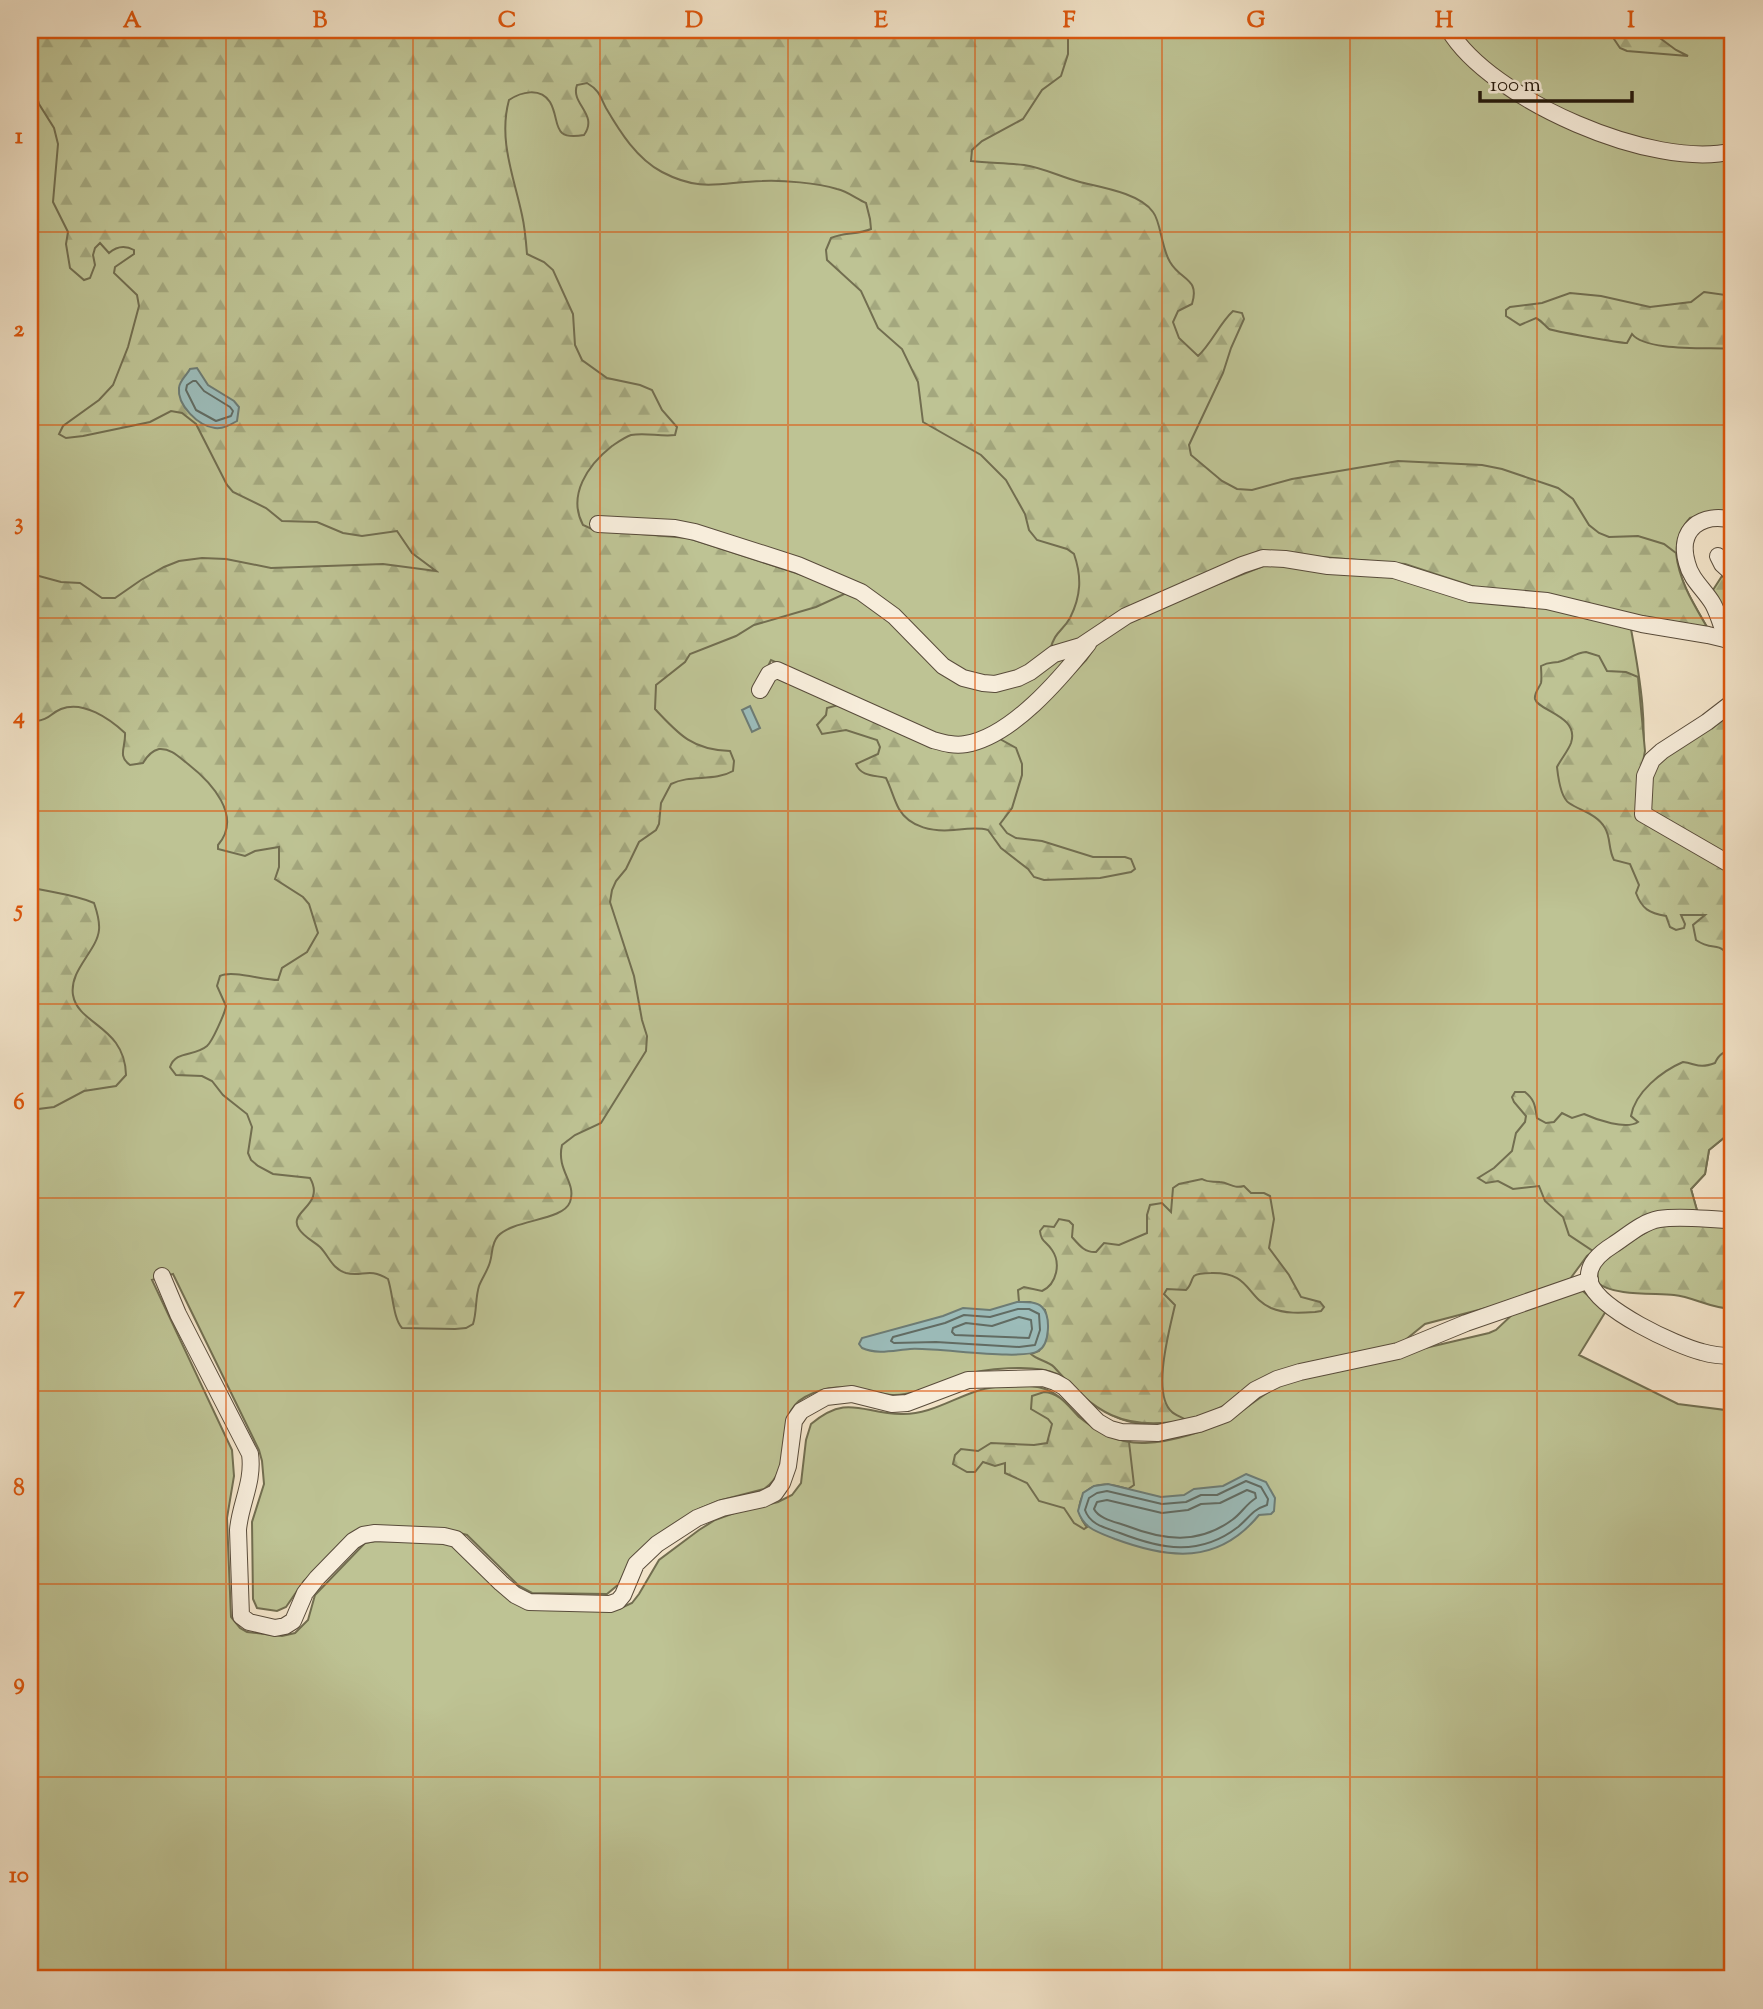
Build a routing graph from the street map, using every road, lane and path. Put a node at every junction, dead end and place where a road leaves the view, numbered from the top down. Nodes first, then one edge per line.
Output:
1 (1449, 30) edge
2 (1733, 151) edge
3 (1733, 520) edge
4 (598, 524) dead end
5 (1718, 556) dead end
6 (1733, 574) edge
7 (1091, 640) junction
8 (1730, 640) edge
9 (760, 690) dead end
10 (1733, 702) edge
11 (1733, 866) edge
12 (1733, 1220) edge
13 (162, 1276) dead end
14 (1590, 1280) junction
15 (1733, 1356) edge

1 - 2 street
3 - 8 street
4 - 7 street
5 - 6 street
7 - 8 street
7 - 9 street
10 - 11 street
12 - 14 street
13 - 14 street
14 - 15 street

